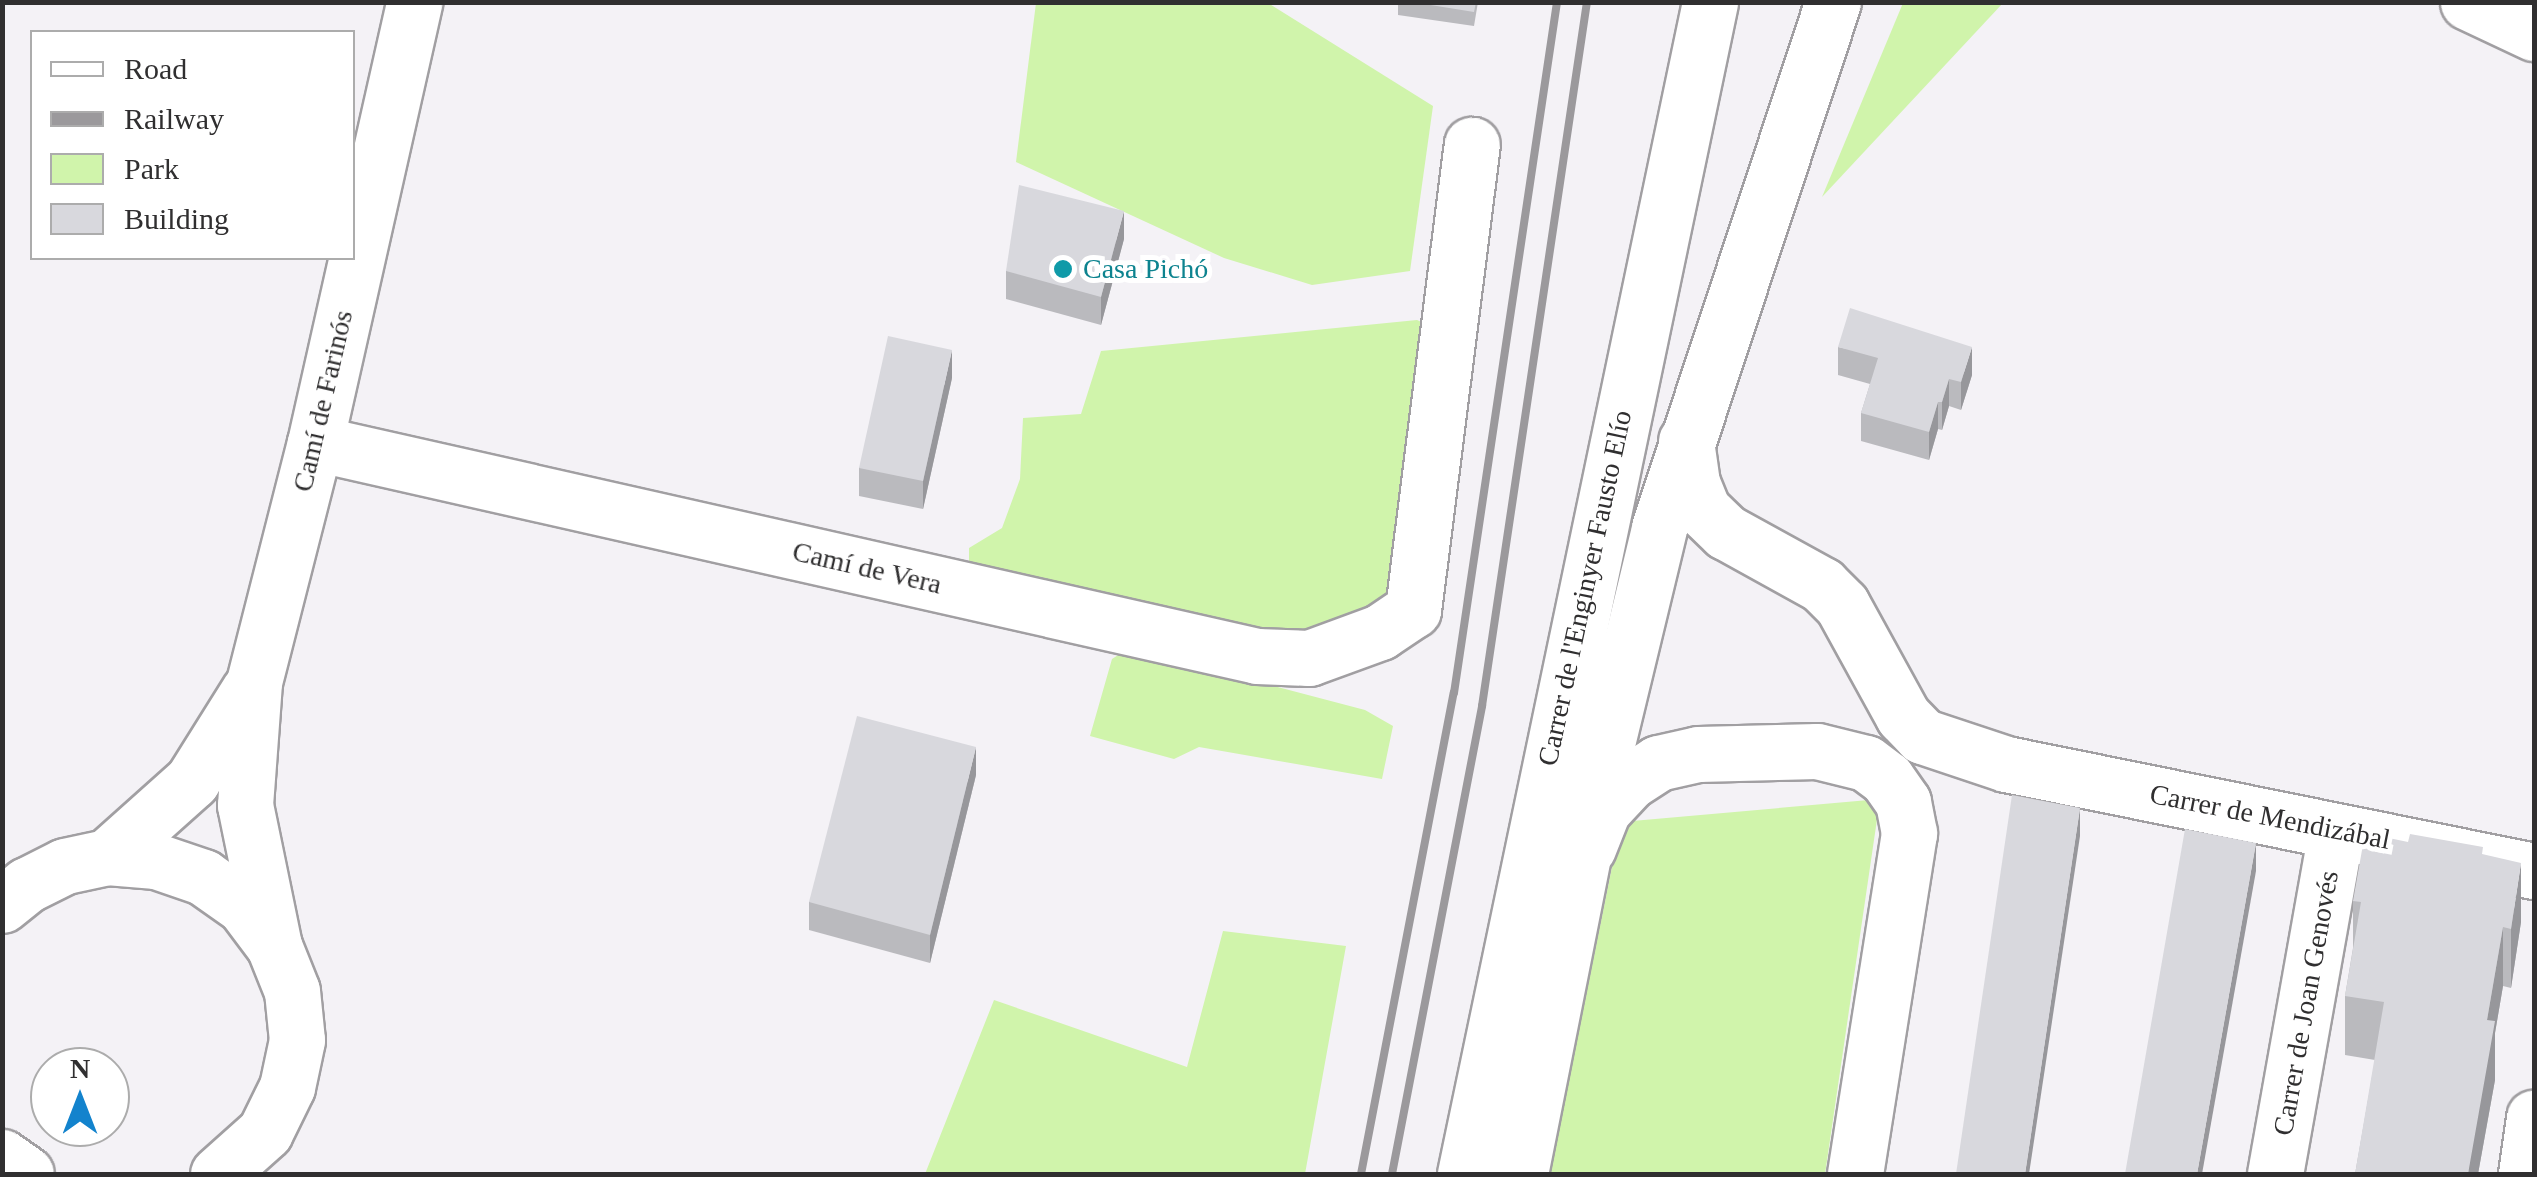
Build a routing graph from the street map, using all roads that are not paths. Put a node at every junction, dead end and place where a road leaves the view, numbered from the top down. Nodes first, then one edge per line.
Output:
1 (414, 2) edge
2 (1710, 2) edge
3 (1833, 2) edge
4 (2468, 2) edge
5 (2534, 33) edge
6 (1472, 145) dead end
7 (1686, 441) junction
8 (315, 443) junction
9 (254, 682) junction
10 (2006, 764) junction
11 (2336, 830) junction
12 (1910, 833) junction
13 (107, 857) junction
14 (1582, 864) junction
15 (2534, 871) edge
16 (2, 905) edge
17 (274, 946) junction
18 (2534, 1118) edge
19 (2, 1157) edge
20 (227, 1172) edge
21 (26, 1174) edge
22 (1465, 1174) edge
23 (1520, 1174) edge
24 (1855, 1174) edge
25 (2275, 1174) edge
26 (2526, 1174) edge

1 - 8 street, Camí de Farinós
2 - 22 street, Carrer de l'Enginyer Fausto Elío
3 - 7 street, Carrer de l'Enginyer Fausto Elío
4 - 5 street
6 - 8 street, Camí de Vera
7 - 10 street, Carrer de Mendizábal
7 - 14 street, Carrer de l'Enginyer Fausto Elío
8 - 9 street, Camí de Farinós
9 - 13 street, Camí de Farinós
9 - 17 street, Camí de Farinós
10 - 11 street, Carrer de Mendizábal
10 - 12 street, Carrer de Mendizábal
11 - 15 street, Carrer de Mendizábal
11 - 25 street, Carrer de Joan Genovés
12 - 14 street, Carrer de l'Enginyer Fausto Elío
12 - 24 street, Carrer de l'Enginyer Fausto Elío
13 - 16 street
13 - 17 street
14 - 23 street, Carrer de l'Enginyer Fausto Elío
17 - 20 street
18 - 26 street
19 - 21 street

